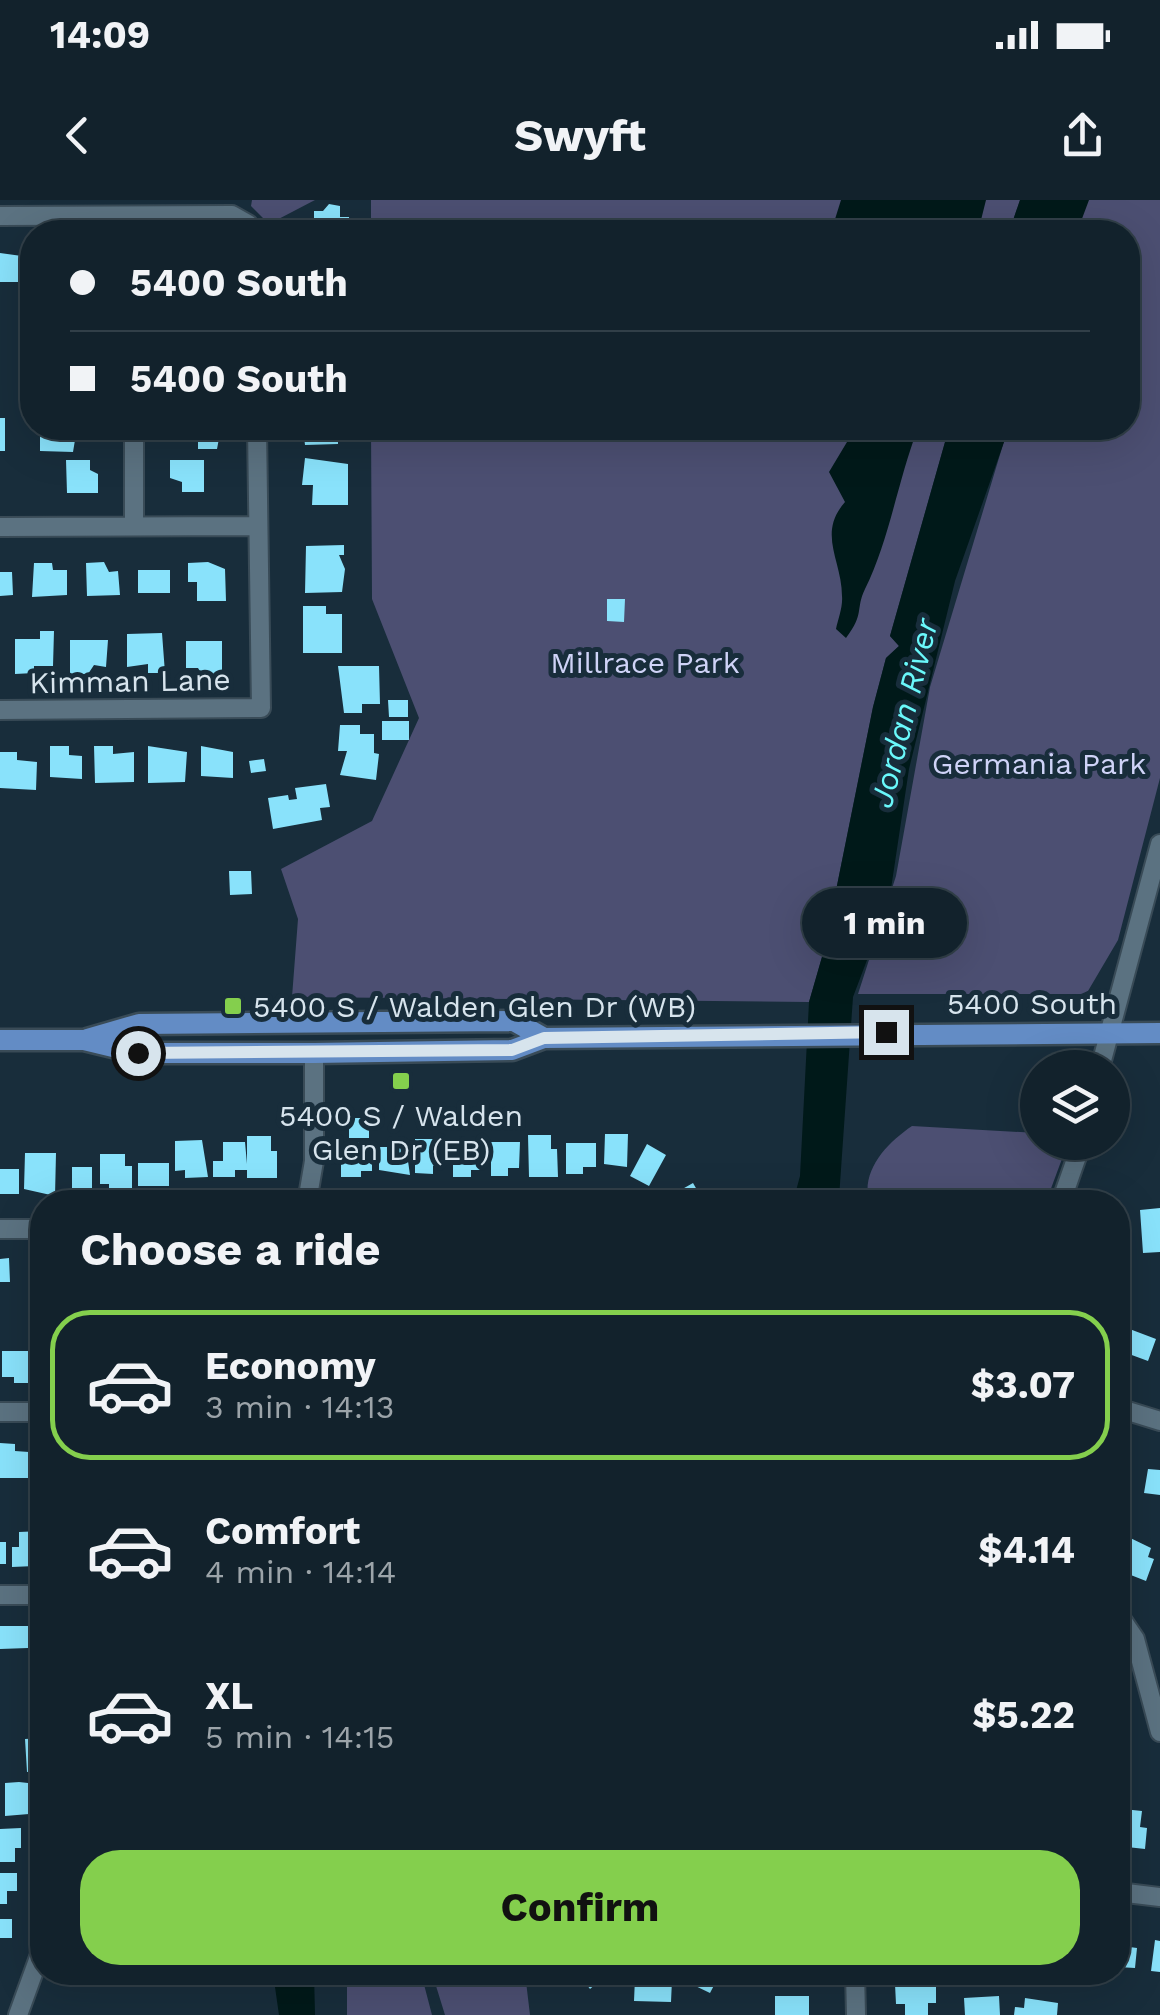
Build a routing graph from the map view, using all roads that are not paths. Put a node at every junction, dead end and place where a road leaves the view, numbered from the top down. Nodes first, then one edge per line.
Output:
1 (169, 208) edge
2 (0, 216) edge
3 (243, 220) edge
4 (134, 440) edge
5 (257, 440) edge
6 (134, 526) junction
7 (257, 526) junction
8 (0, 527) edge
9 (0, 710) edge
10 (1160, 844) edge
11 (1108, 1033) junction
12 (1160, 1033) edge
13 (544, 1038) junction
14 (0, 1040) edge
15 (84, 1040) junction
16 (1104, 1050) edge
17 (314, 1053) junction
18 (1076, 1160) edge
19 (309, 1190) edge
20 (1065, 1190) edge
21 (0, 1229) edge
22 (30, 1229) edge
23 (0, 1412) edge
24 (30, 1412) edge
25 (1130, 1412) edge
26 (1160, 1421) edge
27 (0, 1595) edge
28 (30, 1595) edge
29 (1130, 1632) edge
30 (1160, 1732) edge
31 (1130, 1893) edge
32 (1160, 1897) edge
33 (30, 1982) edge
34 (855, 1985) edge
35 (18, 2015) edge
36 (856, 2015) edge

1 - 2 street
1 - 3 street
4 - 6 street
5 - 7 street
6 - 7 street
6 - 8 street
7 - 9 street, Kimman Lane
10 - 11 street
11 - 12 main road, 5400 South
11 - 13 main road, 5400 South
11 - 16 street
13 - 15 main road, 5400 South
13 - 17 main road, 5400 South
14 - 15 main road, 5400 South
15 - 17 main road, 5400 South
17 - 19 street
18 - 20 street
21 - 22 street
23 - 24 street
25 - 26 street
27 - 28 street
29 - 30 street
31 - 32 street
33 - 35 street
34 - 36 street

